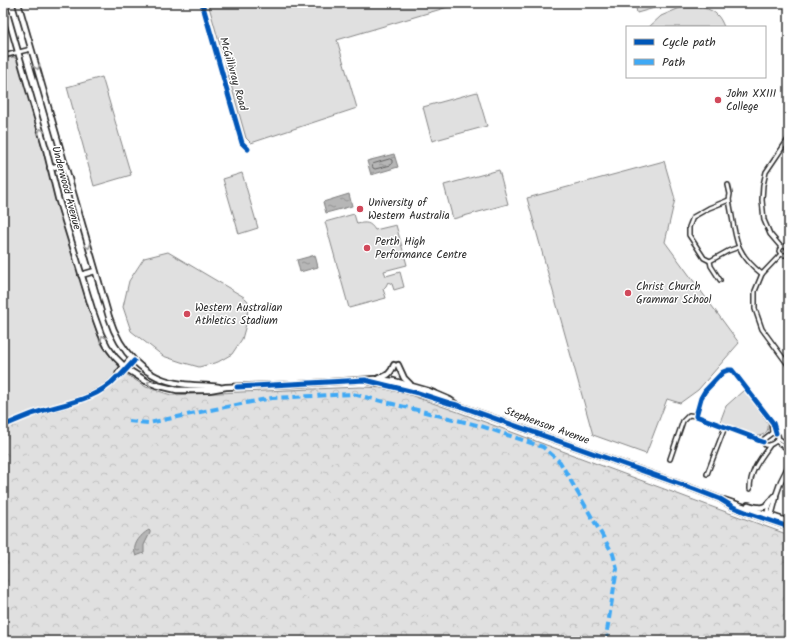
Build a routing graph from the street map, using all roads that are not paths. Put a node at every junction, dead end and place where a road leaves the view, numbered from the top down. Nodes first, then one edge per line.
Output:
1 (18, 3) edge
2 (202, 3) edge
3 (4, 5) edge
4 (31, 49) junction
5 (18, 52) junction
6 (3, 56) edge
7 (789, 138) edge
8 (248, 149) dead end
9 (64, 164) junction
10 (50, 168) junction
11 (728, 185) dead end
12 (729, 200) junction
13 (740, 247) junction
14 (781, 247) junction
15 (788, 251) edge
16 (781, 254) junction
17 (710, 261) junction
18 (95, 271) junction
19 (762, 274) junction
20 (81, 275) junction
21 (720, 280) dead end
22 (133, 360) junction
23 (789, 366) edge
24 (125, 368) junction
25 (374, 379) junction
26 (365, 380) junction
27 (411, 386) junction
28 (226, 388) junction
29 (457, 405) junction
30 (696, 416) junction
31 (3, 426) edge
32 (725, 427) junction
33 (774, 433) junction
34 (755, 438) junction
35 (764, 438) junction
36 (777, 439) junction
37 (764, 443) junction
38 (770, 445) junction
39 (789, 446) edge
40 (789, 450) edge
41 (761, 456) junction
42 (670, 459) dead end
43 (789, 465) edge
44 (707, 474) dead end
45 (750, 489) dead end
46 (776, 495) junction
47 (720, 499) junction
48 (771, 501) junction
49 (731, 502) junction
50 (767, 515) junction
51 (759, 517) junction
52 (789, 522) edge
53 (789, 527) edge

1 - 4 main road, Underwood Avenue
2 - 8 street, McGillivray Road
3 - 5 main road, Underwood Avenue
4 - 5 street
4 -> 9 main road, Underwood Avenue
5 - 6 street
10 -> 5 main road, Underwood Avenue
7 - 14 street
9 - 10 main road
9 -> 18 main road, Underwood Avenue
10 - 20 main road, Underwood Avenue
11 - 12 street
12 - 13 street
12 - 17 street
13 - 17 street
13 - 19 street
14 - 15 street
14 - 16 street
15 - 16 street
16 - 19 street
17 - 21 street
18 - 20 main road
18 - 22 main road, Underwood Avenue
19 - 23 street
24 -> 20 main road, Underwood Avenue
22 - 24 street
22 - 28 main road, Stephenson Avenue
28 -> 24 main road, Stephenson Avenue
24 - 31 street
25 - 26 main road, Stephenson Avenue
25 - 27 main road, Stephenson Avenue
25 - 27 main road
26 - 28 main road, Stephenson Avenue
26 - 29 main road, Stephenson Avenue
27 - 29 main road, Stephenson Avenue
29 - 47 main road, Stephenson Avenue
30 - 32 street
30 - 33 street
30 - 42 street
32 - 34 street
32 - 44 street
33 - 35 street
33 - 36 street
34 - 35 street
34 - 37 street
35 - 37 street
36 - 38 street
36 - 39 street
36 - 40 street
37 - 38 street
37 - 41 street
38 - 41 street
41 - 45 street
43 - 46 street
46 - 48 street
46 - 50 street
47 - 49 main road, Stephenson Avenue
47 - 51 main road, Stephenson Avenue
48 - 49 main road
48 - 50 street
49 - 50 main road, Stephenson Avenue
50 - 51 street
50 - 52 main road, Stephenson Avenue
50 - 53 street
51 - 53 main road, Stephenson Avenue

